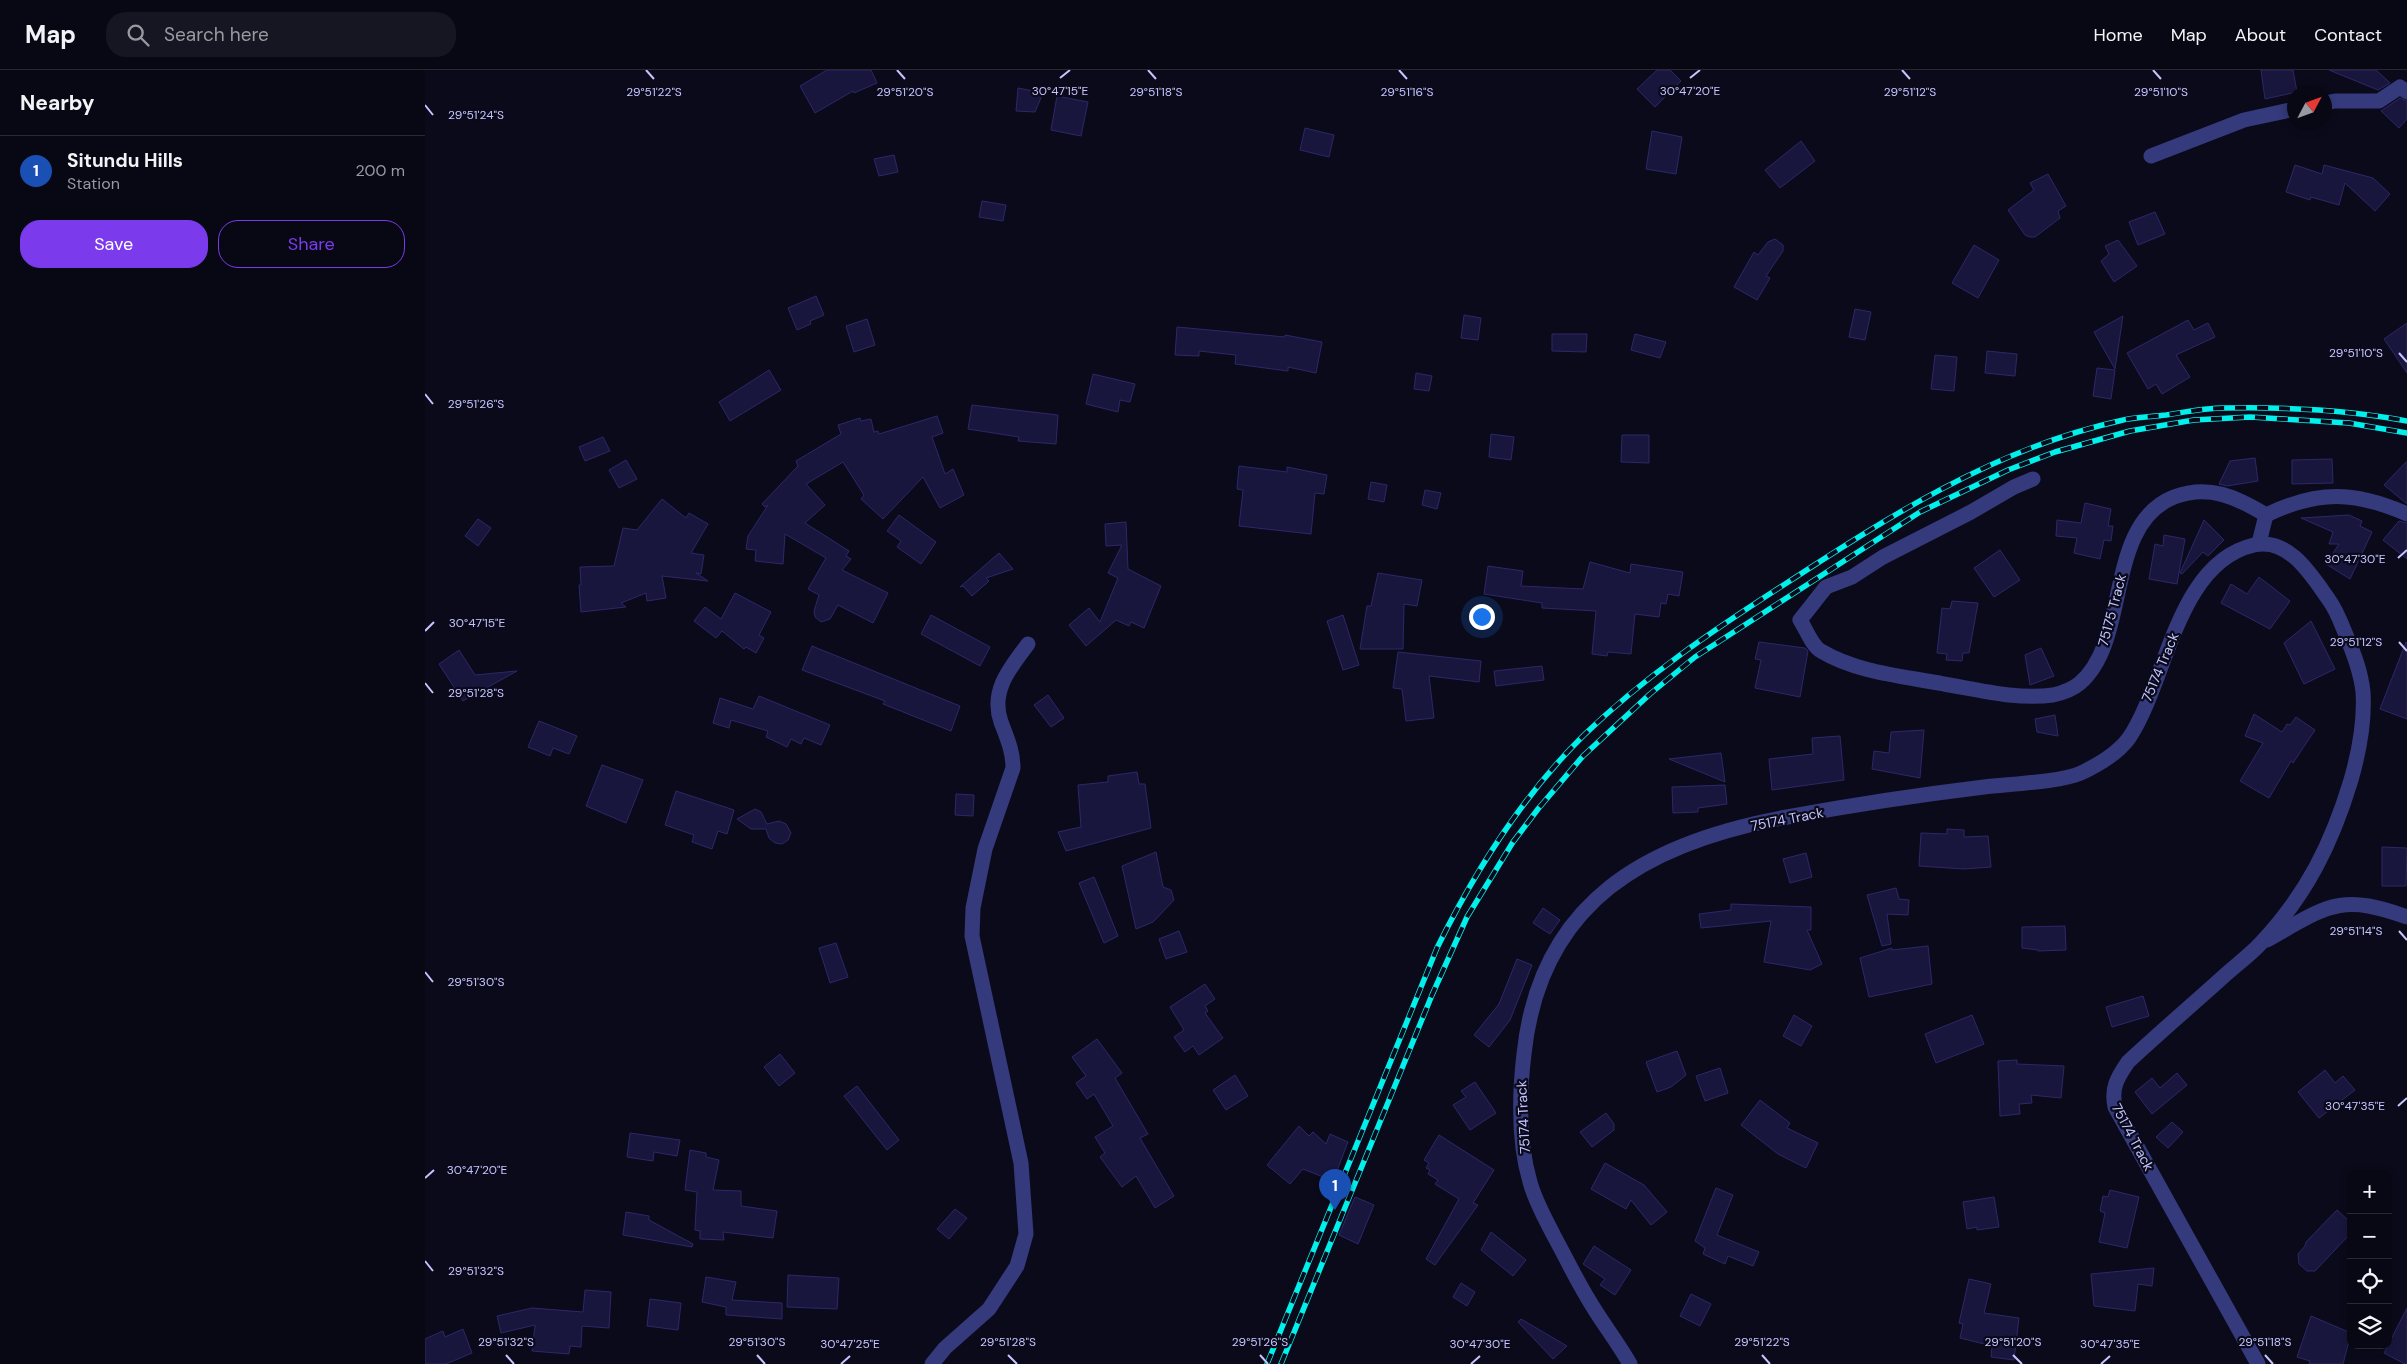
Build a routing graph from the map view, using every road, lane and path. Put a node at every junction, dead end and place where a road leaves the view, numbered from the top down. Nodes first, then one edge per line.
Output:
1 (2407, 92) edge
2 (2332, 102) edge
3 (2287, 111) edge
4 (2151, 156) dead end
5 (2033, 479) dead end
6 (2407, 514) edge
7 (2266, 515) junction
8 (2259, 543) junction
9 (1027, 644) dead end
10 (2407, 917) edge
11 (2261, 943) junction
12 (932, 1364) edge
13 (1629, 1364) edge
14 (2257, 1364) edge

1 - 2 street
3 - 4 street
5 - 7 street, 75175 Track
6 - 7 street
7 - 8 street
8 - 11 street, 75174 Track
8 - 13 street, 75174 Track
9 - 12 street
10 - 11 street
11 - 14 street, 75174 Track

